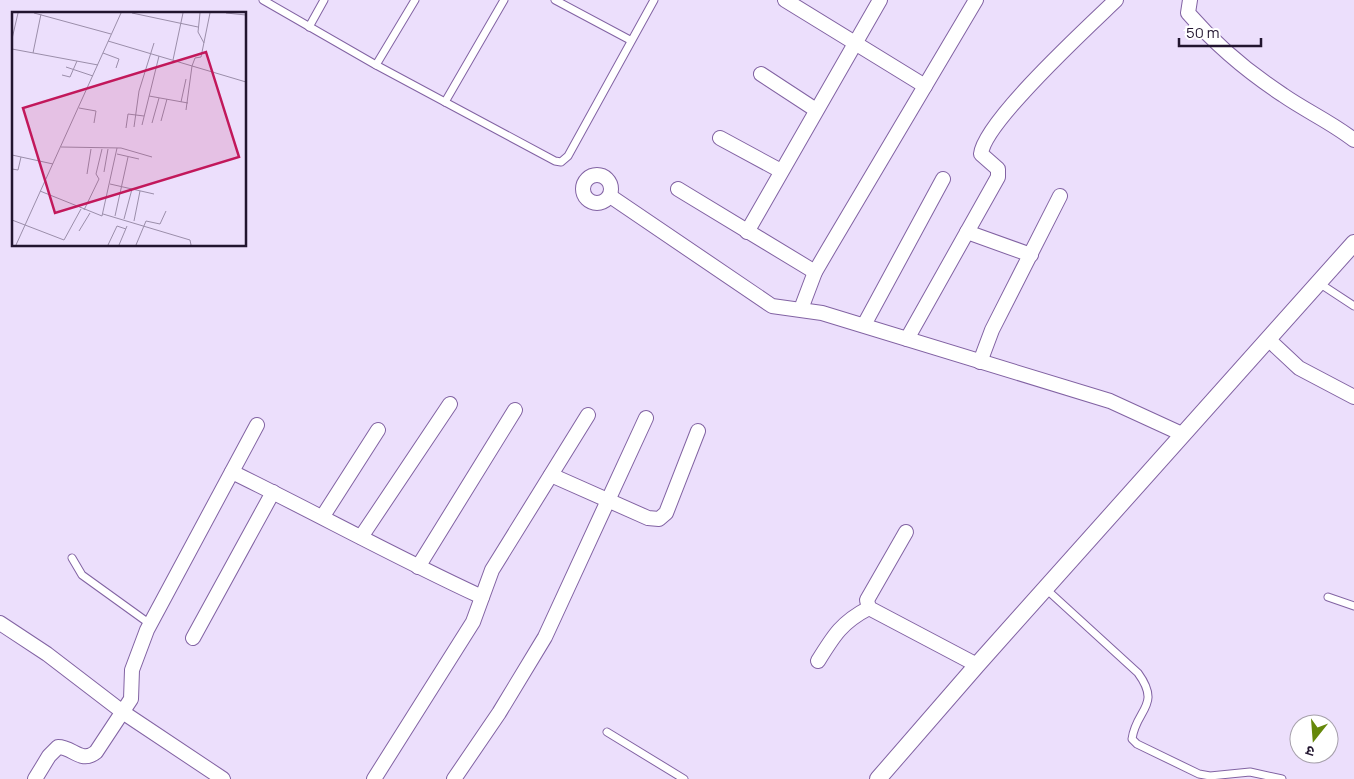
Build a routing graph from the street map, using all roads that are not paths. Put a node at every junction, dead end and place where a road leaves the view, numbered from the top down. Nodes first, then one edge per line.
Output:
1 (263, 0) edge
2 (324, 0) edge
3 (415, 0) edge
4 (504, 0) edge
5 (555, 0) edge
6 (654, 0) edge
7 (880, 0) edge
8 (976, 0) edge
9 (1116, 0) edge
10 (1190, 0) edge
11 (789, 1) edge
12 (309, 27) junction
13 (630, 40) junction
14 (855, 43) junction
15 (376, 65) junction
16 (761, 74) dead end
17 (925, 86) junction
18 (445, 102) junction
19 (816, 110) junction
20 (720, 138) dead end
21 (1354, 140) edge
22 (781, 171) junction
23 (943, 179) dead end
24 (678, 189) dead end
25 (610, 196) dead end
26 (1060, 196) dead end
27 (747, 232) junction
28 (967, 232) junction
29 (1354, 243) edge
30 (1031, 255) junction
31 (815, 272) junction
32 (1319, 282) junction
33 (1354, 306) edge
34 (801, 309) junction
35 (864, 326) junction
36 (907, 339) junction
37 (1268, 339) junction
38 (980, 362) junction
39 (1354, 397) edge
40 (450, 404) dead end
41 (515, 410) dead end
42 (588, 415) dead end
43 (646, 418) dead end
44 (257, 426) dead end
45 (378, 430) dead end
46 (698, 431) dead end
47 (1182, 434) junction
48 (232, 472) junction
49 (551, 475) junction
50 (272, 492) junction
51 (609, 501) junction
52 (323, 516) junction
53 (906, 532) dead end
54 (361, 537) junction
55 (72, 558) dead end
56 (418, 567) junction
57 (1046, 589) junction
58 (482, 597) junction
59 (1328, 597) dead end
60 (1354, 606) edge
61 (869, 608) junction
62 (0, 623) edge
63 (150, 624) junction
64 (193, 638) dead end
65 (818, 661) dead end
66 (977, 665) junction
67 (124, 713) junction
68 (607, 732) dead end
69 (35, 779) edge
70 (223, 779) edge
71 (374, 779) edge
72 (454, 779) edge
73 (684, 779) edge
74 (878, 779) edge
75 (1282, 779) edge

1 - 12 lane
2 - 12 lane
3 - 15 lane
4 - 18 lane
5 - 13 lane
6 - 13 lane
7 - 14 street
8 - 17 street
9 - 28 street
10 - 21 street
11 - 14 street
12 - 15 lane
13 - 18 lane
14 - 17 street
14 - 19 street
15 - 18 lane
16 - 19 street
17 - 31 street
19 - 22 street
20 - 22 street
22 - 27 street
23 - 35 street
24 - 27 street
25 - 34 street
26 - 30 street
27 - 31 street
28 - 30 street
28 - 36 street
29 - 32 street
30 - 38 street
31 - 34 street
32 - 33 lane
32 - 37 street
34 - 35 street
35 - 36 street
36 - 38 street
37 - 39 street
37 - 47 street
38 - 47 street
40 - 54 street
41 - 56 street
42 - 49 street
43 - 51 street
44 - 48 street
45 - 52 street
46 - 51 street
47 - 57 street
48 - 50 street
48 - 63 street
49 - 51 street
49 - 58 street
50 - 52 street
50 - 64 street
51 - 72 street
52 - 54 street
53 - 61 street
54 - 56 street
55 - 63 lane
56 - 58 street
57 - 66 street
57 - 75 lane
58 - 71 street
59 - 60 lane
61 - 65 street
61 - 66 street
62 - 67 street
63 - 67 street
66 - 74 street
67 - 69 street
67 - 70 street
68 - 73 lane

